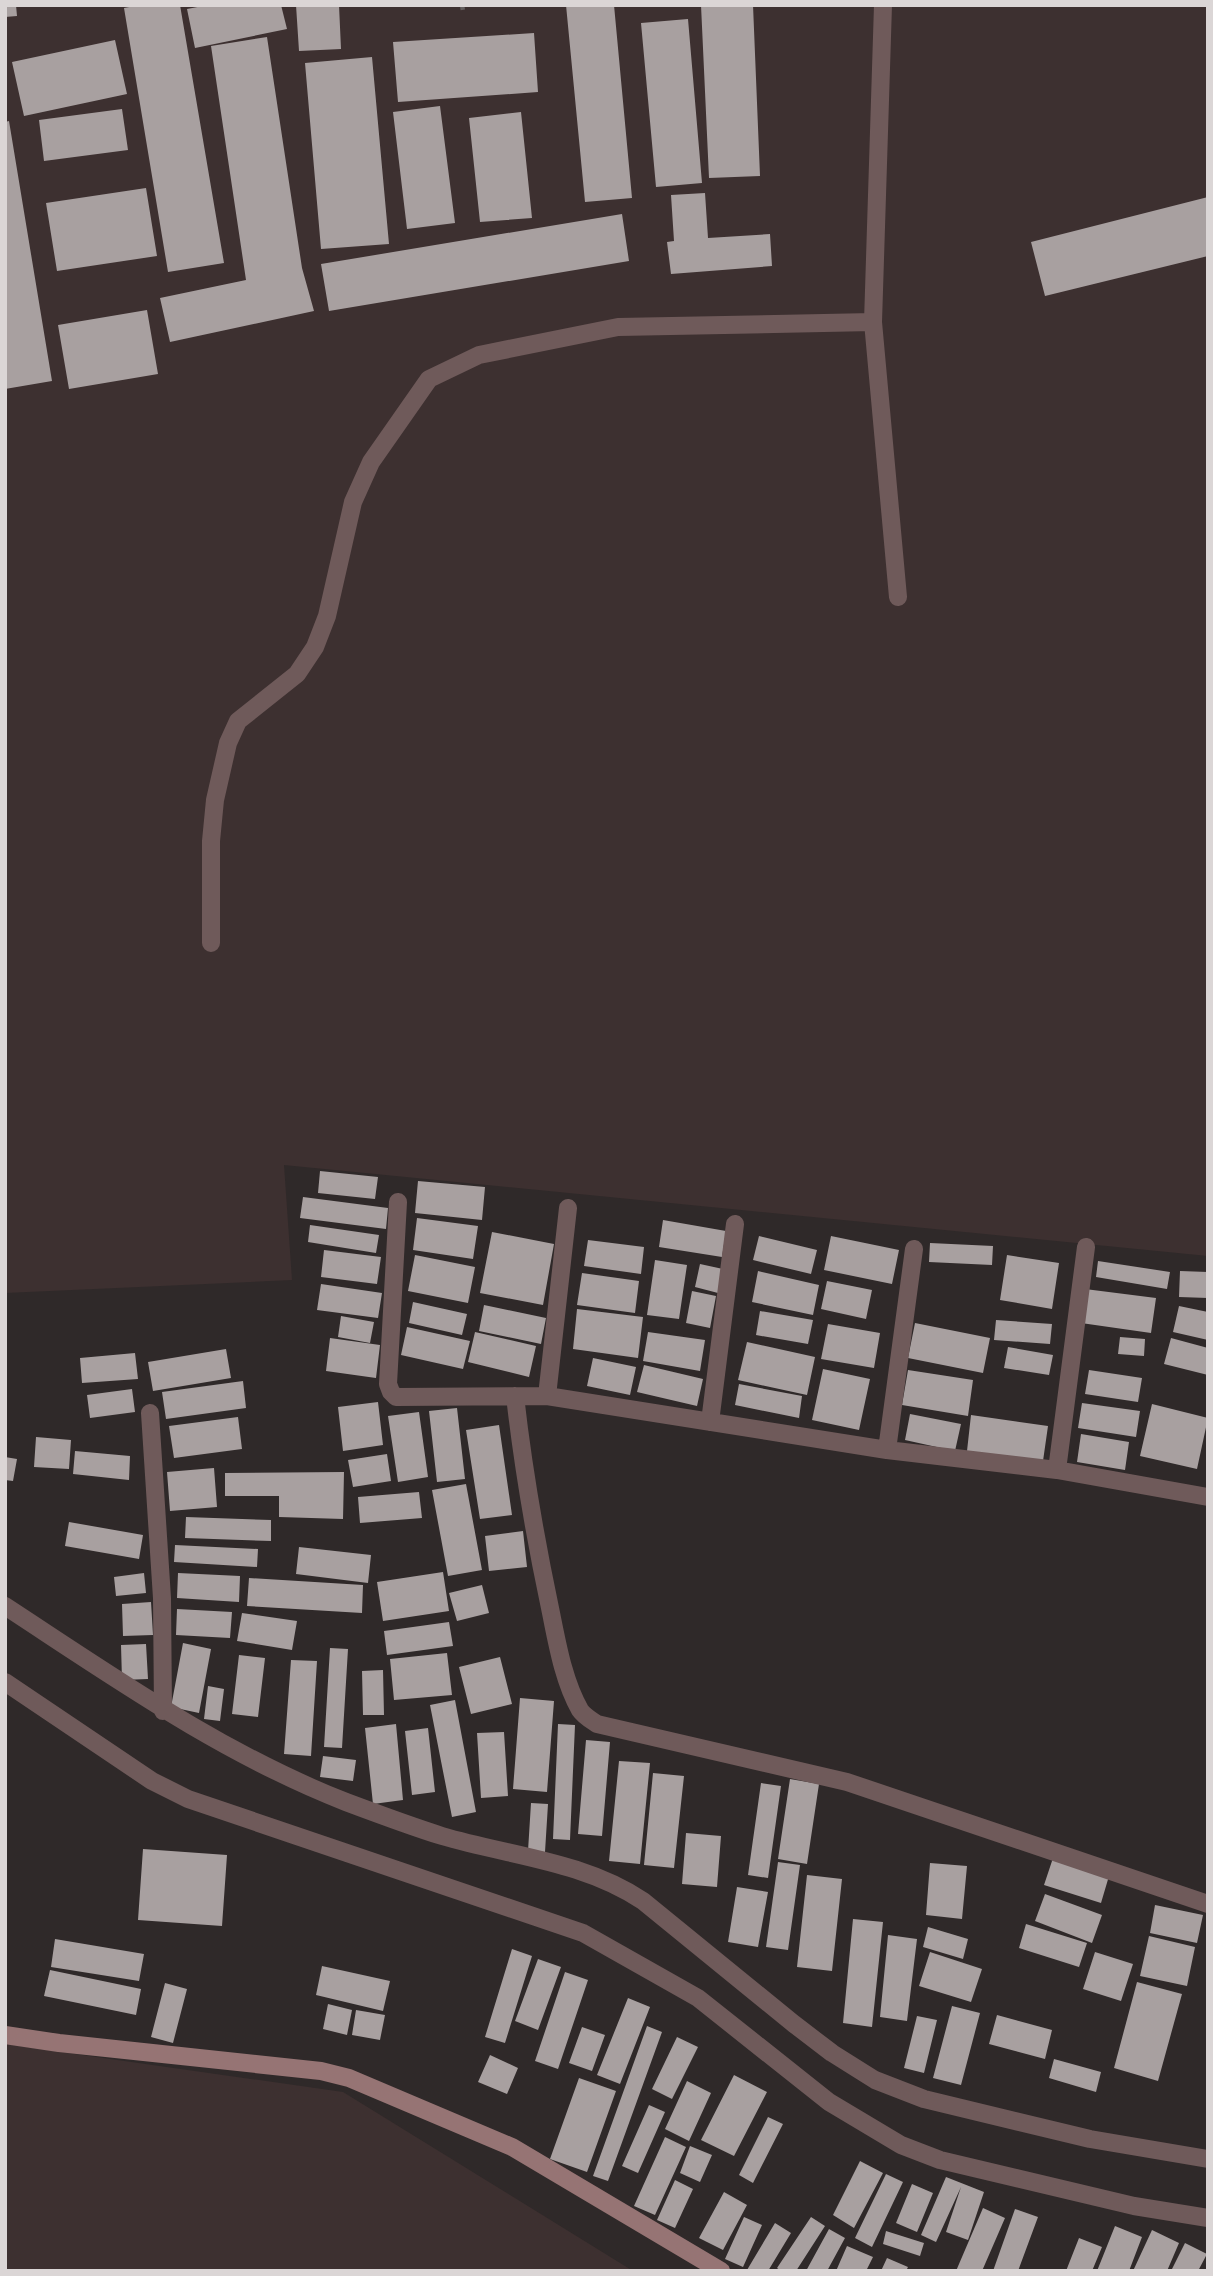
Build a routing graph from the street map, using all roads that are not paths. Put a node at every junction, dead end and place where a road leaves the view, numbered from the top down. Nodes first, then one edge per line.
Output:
1 (883, 5) edge
2 (873, 322) junction
3 (898, 597) dead end
4 (211, 943) dead end
5 (398, 1202) dead end
6 (568, 1208) dead end
7 (735, 1224) dead end
8 (1086, 1247) dead end
9 (915, 1249) dead end
10 (515, 1396) junction
11 (547, 1396) junction
12 (150, 1413) dead end
13 (710, 1422) junction
14 (887, 1450) junction
15 (1057, 1470) junction
16 (1208, 1497) edge
17 (5, 1606) edge
18 (5, 1682) edge
19 (163, 1711) junction
20 (1208, 1904) edge
21 (5, 2035) edge
22 (1208, 2159) edge
23 (1208, 2218) edge
24 (721, 2271) edge

1 - 2 street
2 - 3 street
2 - 4 street
5 - 10 street
6 - 11 street
7 - 13 street
8 - 15 street
9 - 14 street
10 - 11 street
10 - 20 street
11 - 13 street
12 - 19 street
13 - 14 street
14 - 15 street
15 - 16 street
17 - 19 street
18 - 23 street
19 - 22 street
21 - 24 street

